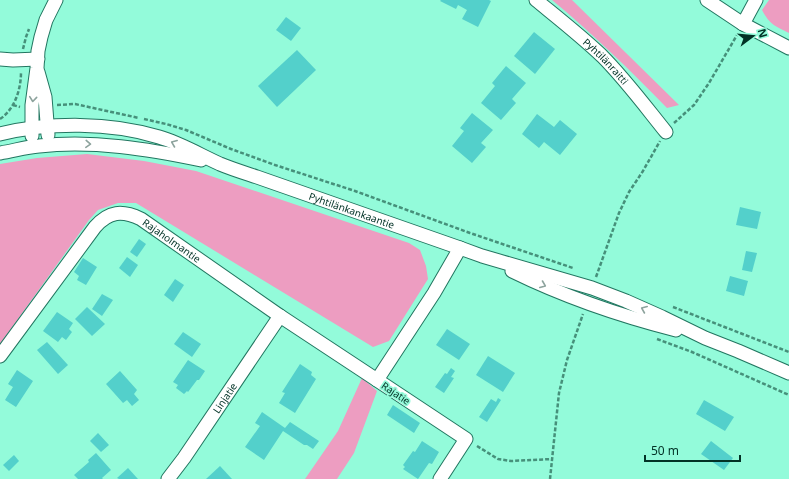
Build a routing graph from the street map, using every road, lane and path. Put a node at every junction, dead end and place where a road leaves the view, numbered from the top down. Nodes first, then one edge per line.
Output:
1 (56, 0) edge
2 (536, 0) edge
3 (707, 0) edge
4 (756, 0) edge
5 (743, 24) junction
6 (789, 48) edge
7 (0, 59) edge
8 (38, 64) junction
9 (13, 105) dead end
10 (46, 106) junction
11 (32, 107) junction
12 (48, 127) junction
13 (31, 129) junction
14 (666, 132) junction
15 (0, 134) edge
16 (49, 145) junction
17 (32, 147) junction
18 (0, 153) edge
19 (222, 165) junction
20 (460, 248) junction
21 (482, 256) junction
22 (577, 269) dead end
23 (590, 274) dead end
24 (594, 282) junction
25 (587, 302) junction
26 (669, 305) dead end
27 (583, 315) junction
28 (280, 316) junction
29 (589, 317) dead end
30 (653, 338) dead end
31 (705, 338) junction
32 (789, 352) edge
33 (0, 356) edge
34 (789, 373) edge
35 (377, 380) junction
36 (789, 395) edge
37 (466, 439) junction
38 (552, 459) junction
39 (168, 479) edge
40 (440, 479) edge
41 (550, 479) edge

1 - 8 street
2 - 14 street, Pyhtilänraitti
3 - 5 street
4 - 5 street
5 - 6 street
5 - 14 path
7 - 8 street
8 - 10 street
8 -> 11 street
9 - 11 path
10 - 12 street
10 - 22 path
11 - 13 street
12 - 13 street, Pyhtilänkankaantie
12 - 16 street
19 -> 12 street, Pyhtilänkankaantie
13 - 15 street, Pyhtilänkankaantie
13 - 17 street
14 - 24 path
16 - 17 street, Pyhtilänkankaantie
16 -> 19 street, Pyhtilänkankaantie
17 - 18 street, Pyhtilänkankaantie
19 - 20 street, Pyhtilänkankaantie
20 - 21 street, Pyhtilänkankaantie
20 - 35 street, Rajatie
21 - 24 street, Pyhtilänkankaantie
21 -> 25 street, Pyhtilänkankaantie
23 - 24 path
31 -> 24 street, Pyhtilänkankaantie
25 - 27 path
25 - 31 street, Pyhtilänkankaantie
26 - 32 path
27 - 29 path
27 - 38 path
28 - 33 street, Rajaholmantie
28 - 35 street, Rajaholmantie
28 - 39 street, Linjatie
30 - 36 path
31 - 34 street, Pyhtilänkankaantie
35 - 37 street, Rajatie
37 - 38 path
37 - 40 street
38 - 41 path

